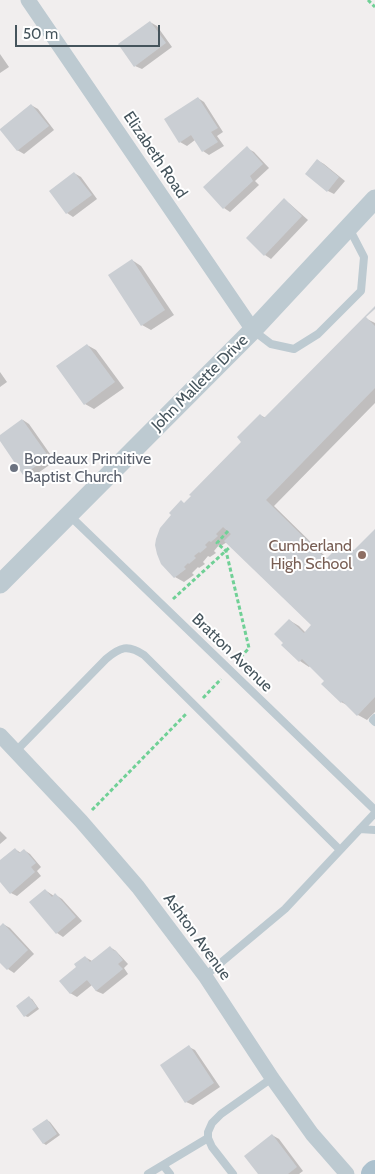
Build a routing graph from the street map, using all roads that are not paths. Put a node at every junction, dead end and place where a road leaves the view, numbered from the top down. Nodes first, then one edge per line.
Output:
1 (28, 0) edge
2 (375, 199) edge
3 (349, 227) junction
4 (253, 330) junction
5 (69, 516) junction
6 (0, 584) edge
7 (375, 718) edge
8 (375, 722) edge
9 (0, 735) edge
10 (16, 751) junction
11 (375, 811) edge
12 (360, 829) junction
13 (375, 830) edge
14 (340, 850) junction
15 (205, 976) junction
16 (272, 1078) junction
17 (208, 1138) junction
18 (164, 1165) junction
19 (148, 1174) edge
20 (170, 1174) edge
21 (233, 1174) edge
22 (347, 1174) edge

1 - 4 street, Elizabeth Road
2 - 3 street, John Mallette Drive
3 - 4 street, John Mallette Drive
3 - 4 lane
4 - 5 street, John Mallette Drive
5 - 6 street, John Mallette Drive
5 - 11 lane, Bratton Avenue
7 - 8 lane
9 - 10 street, Ashton Avenue
10 - 14 lane
10 - 15 street, Ashton Avenue
11 - 12 lane
12 - 13 lane
12 - 14 lane
14 - 15 lane
15 - 16 street, Ashton Avenue
16 - 17 lane
16 - 22 street, Ashton Avenue
17 - 18 lane
17 - 21 lane
18 - 19 lane
18 - 20 lane

